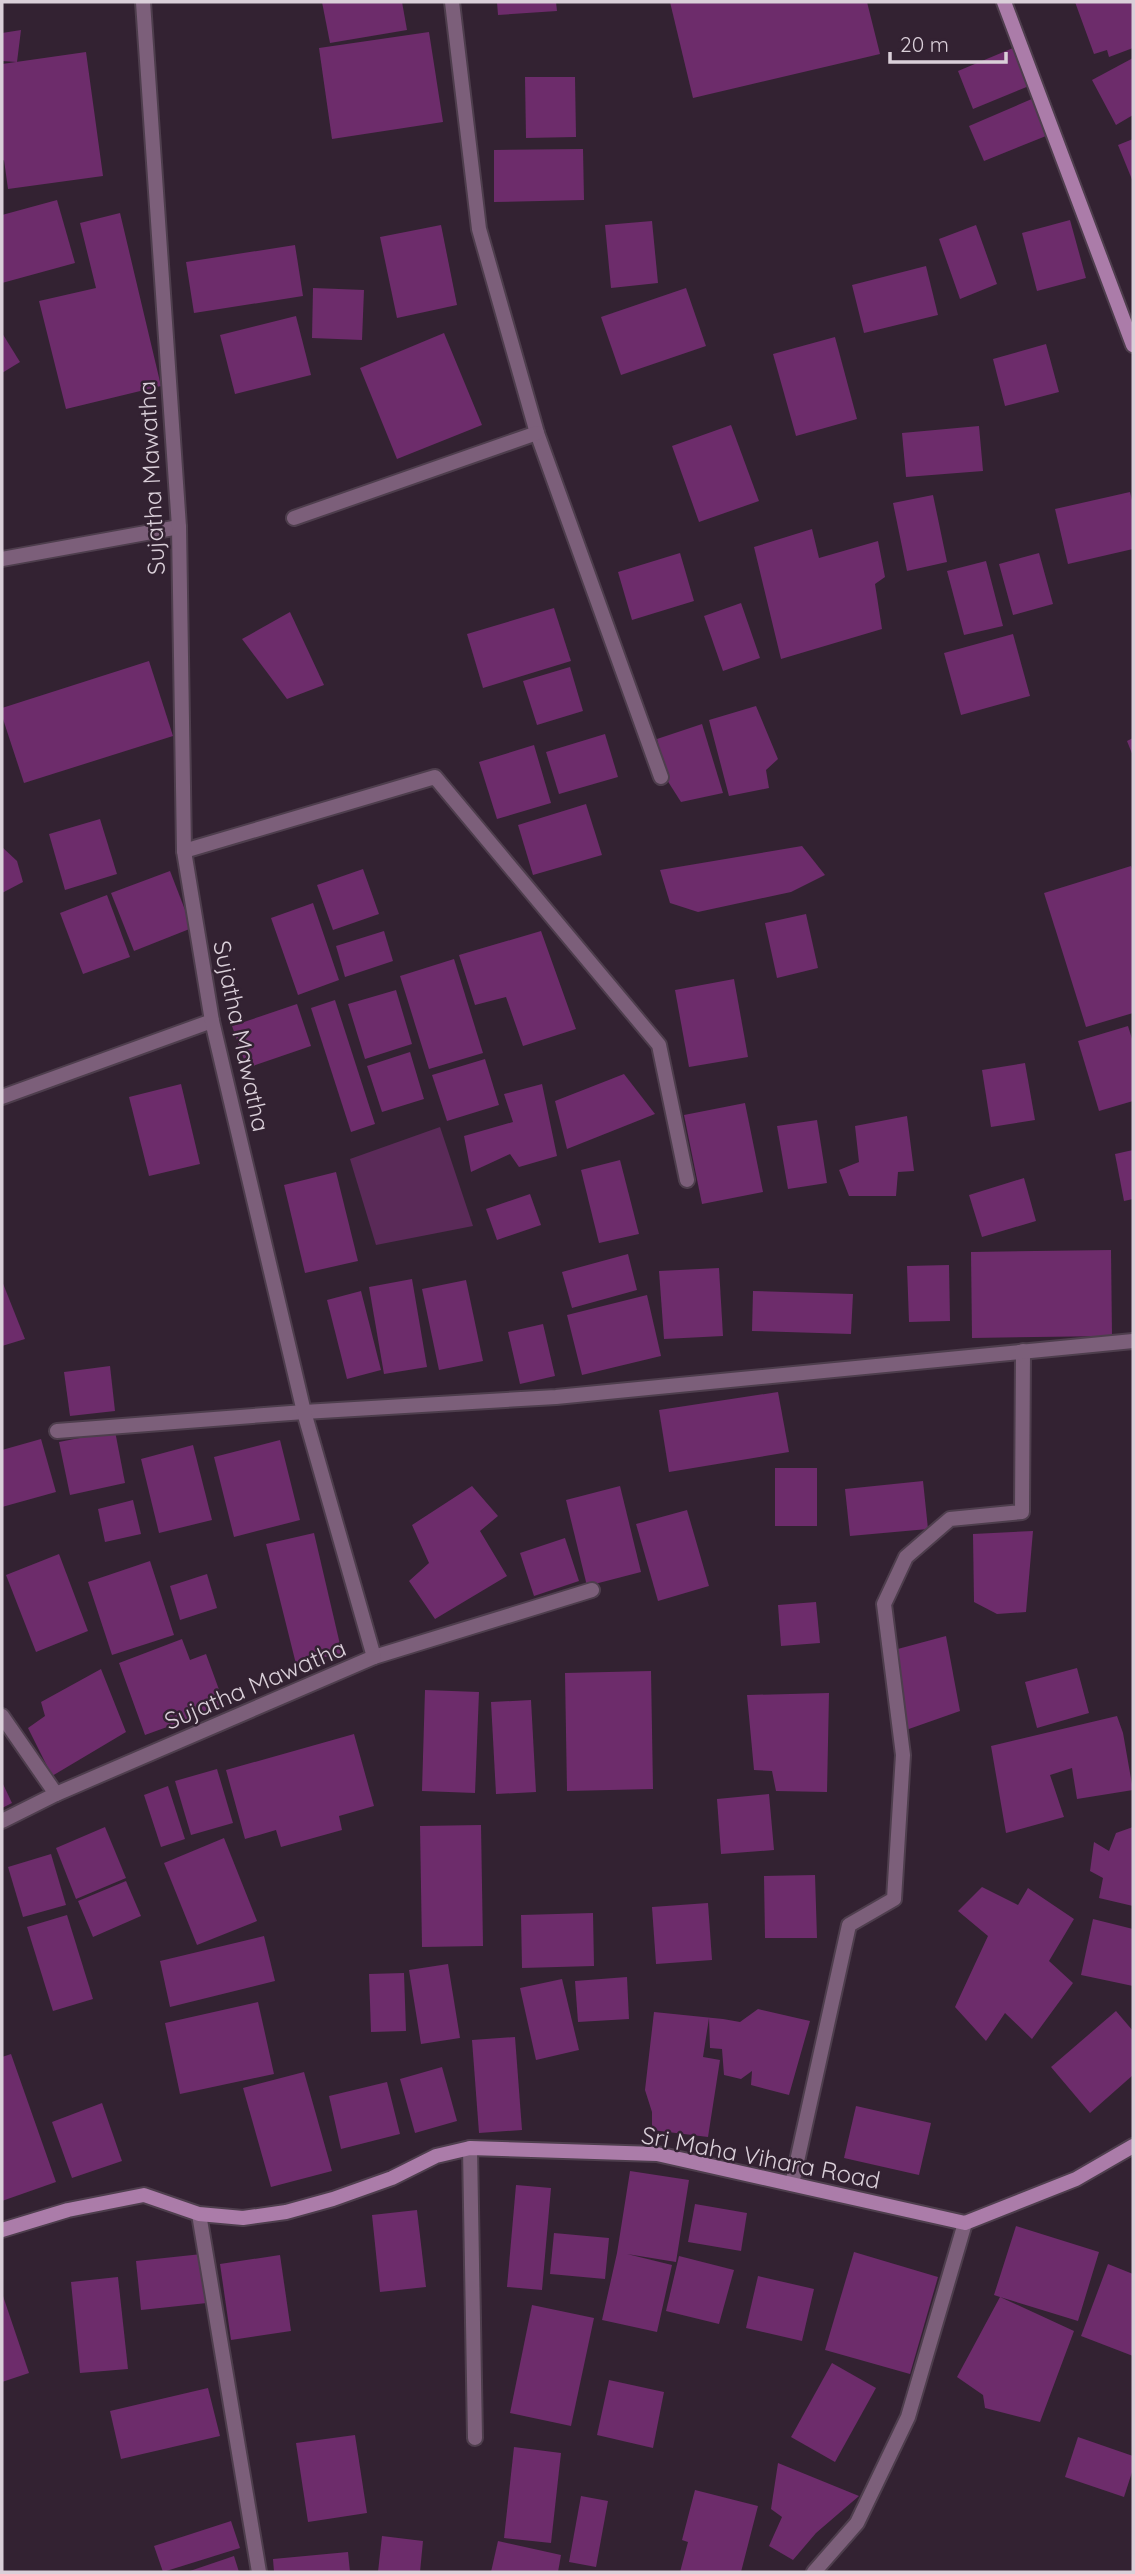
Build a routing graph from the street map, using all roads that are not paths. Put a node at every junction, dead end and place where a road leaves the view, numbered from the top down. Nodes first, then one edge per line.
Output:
1 (143, 2) edge
2 (452, 2) edge
3 (1004, 2) edge
4 (1133, 345) edge
5 (537, 433) junction
6 (294, 518) dead end
7 (179, 527) junction
8 (2, 559) edge
9 (661, 777) dead end
10 (184, 851) junction
11 (212, 1021) junction
12 (2, 1097) edge
13 (687, 1180) dead end
14 (1133, 1341) edge
15 (1023, 1351) junction
16 (304, 1412) junction
17 (57, 1431) dead end
18 (592, 1590) dead end
19 (374, 1657) junction
20 (2, 1716) edge
21 (56, 1794) junction
22 (2, 1821) edge
23 (1133, 2146) edge
24 (470, 2148) junction
25 (792, 2184) junction
26 (199, 2214) junction
27 (965, 2222) junction
28 (2, 2230) edge
29 (475, 2438) dead end
30 (259, 2572) edge
31 (814, 2572) edge

1 - 7 street, Sujatha Mawatha
2 - 5 street
3 - 4 street
5 - 6 street
5 - 9 street
7 - 8 street
7 - 10 street, Sujatha Mawatha
10 - 11 street, Sujatha Mawatha
10 - 13 street
11 - 12 street
11 - 16 street, Sujatha Mawatha
14 - 15 street
15 - 16 street
15 - 25 street
16 - 17 street
16 - 19 street, Sujatha Mawatha
18 - 19 street
19 - 21 street, Sujatha Mawatha
20 - 21 street
21 - 22 street, Sujatha Mawatha
23 - 27 street
24 - 25 street, Sri Maha Vihara Road
24 - 26 street, Sri Maha Vihara Road
24 - 29 street
25 - 27 street, Sri Maha Vihara Road
26 - 28 street, Sri Maha Vihara Road
26 - 30 street
27 - 31 street

